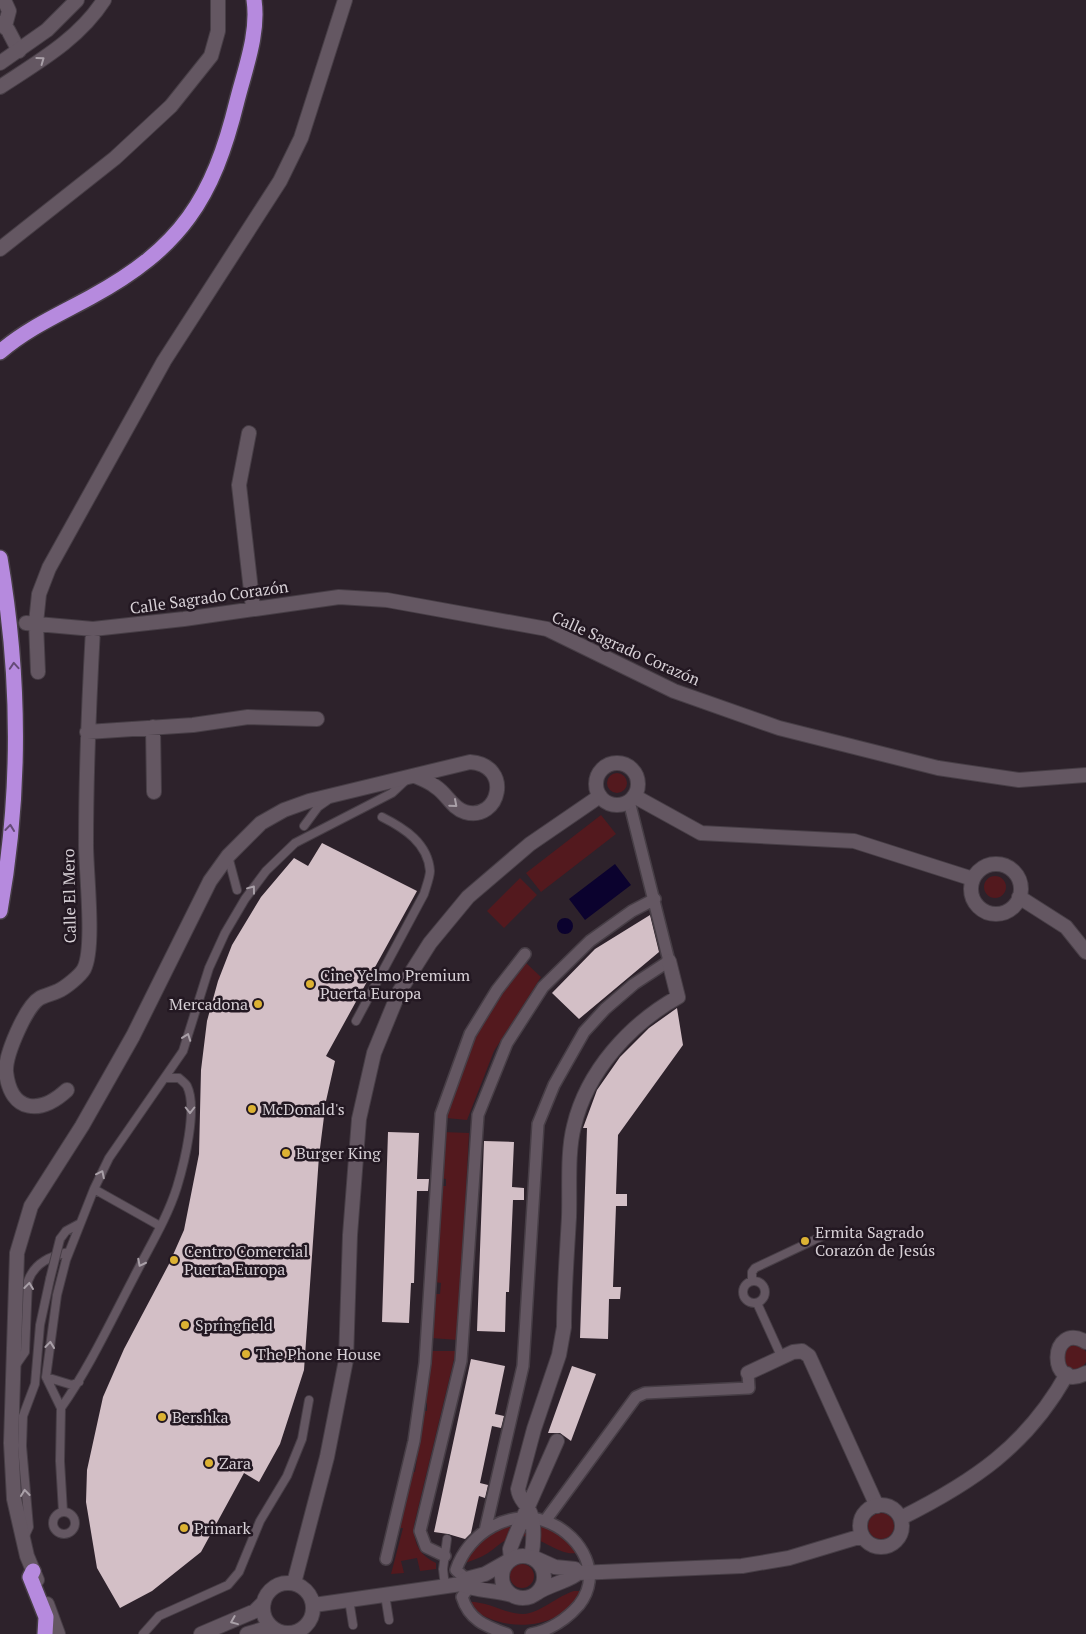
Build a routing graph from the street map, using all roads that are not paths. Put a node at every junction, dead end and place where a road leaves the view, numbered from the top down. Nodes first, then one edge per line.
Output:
1 (4, 0) edge
2 (77, 0) edge
3 (104, 0) edge
4 (218, 0) edge
5 (254, 0) edge
6 (345, 0) edge
7 (3, 25) edge
8 (19, 51) junction
9 (0, 63) edge
10 (0, 87) edge
11 (0, 249) edge
12 (69, 309) junction
13 (0, 337) edge
14 (0, 352) edge
15 (249, 433) dead end
16 (0, 558) edge
17 (253, 608) junction
18 (31, 623) junction
19 (93, 629) junction
20 (38, 672) dead end
21 (317, 719) dead end
22 (153, 727) junction
23 (88, 732) junction
24 (1086, 775) edge
25 (412, 777) junction
26 (154, 792) dead end
27 (334, 795) junction
28 (600, 796) junction
29 (632, 798) junction
30 (382, 817) dead end
31 (304, 826) dead end
32 (228, 856) junction
33 (973, 879) junction
34 (237, 890) dead end
35 (1019, 897) junction
36 (655, 899) junction
37 (0, 911) edge
38 (1086, 952) edge
39 (525, 954) dead end
40 (668, 961) junction
41 (356, 1022) dead end
42 (166, 1078) junction
43 (67, 1090) dead end
44 (94, 1189) junction
45 (79, 1224) junction
46 (160, 1226) junction
47 (827, 1234) dead end
48 (70, 1252) junction
49 (752, 1280) junction
50 (756, 1303) junction
51 (1085, 1339) edge
52 (782, 1358) junction
53 (15, 1367) junction
54 (748, 1373) joint
55 (1086, 1373) edge
56 (1067, 1374) junction
57 (46, 1377) junction
58 (79, 1382) junction
59 (309, 1400) dead end
60 (61, 1408) junction
61 (557, 1440) dead end
62 (877, 1506) junction
63 (63, 1512) dead end
64 (532, 1517) junction
65 (901, 1518) junction
66 (485, 1531) junction
67 (862, 1536) junction
68 (447, 1539) dead end
69 (23, 1540) junction
70 (445, 1556) junction
71 (533, 1557) junction
72 (386, 1559) dead end
73 (510, 1560) junction
74 (33, 1571) joint
75 (584, 1573) junction
76 (294, 1583) junction
77 (465, 1584) junction
78 (446, 1586) junction
79 (537, 1593) junction
80 (385, 1595) junction
81 (512, 1595) junction
82 (349, 1600) junction
83 (264, 1602) junction
84 (314, 1605) junction
85 (389, 1620) dead end
86 (353, 1625) dead end
87 (280, 1632) edge
88 (55, 1633) edge
89 (143, 1634) edge
90 (201, 1634) edge
91 (247, 1634) edge
92 (507, 1634) edge
93 (531, 1634) edge

1 - 7 street
2 - 8 street
10 -> 3 street
4 - 11 street
5 - 12 highway
6 - 18 street
7 - 8 street
8 - 9 street
12 - 13 highway
12 - 14 highway
15 - 17 street
37 -> 16 highway
17 - 19 street, Calle Sagrado Corazón
17 - 24 street, Calle Sagrado Corazón
18 - 19 street, Calle Sagrado Corazón
18 - 20 street
19 - 23 street, Calle El Mero
21 - 22 street
22 - 23 street
22 - 26 street
23 - 43 street, Calle El Mero
25 -> 25 street
25 - 27 street
42 -> 25 lane
27 - 31 lane
27 - 32 street
28 - 29 street
28 - 29 street
28 - 76 street
29 - 33 street
29 - 36 street
30 - 41 lane
32 - 34 lane
32 - 53 street
33 - 35 street
33 - 35 street
35 - 38 street
36 - 40 street
36 - 70 street
39 - 72 street
40 - 64 street
40 - 66 street
44 -> 42 lane
42 -> 46 lane
44 - 45 lane
44 - 46 lane
45 - 48 lane
69 -> 45 lane, bridge
46 -> 58 lane
47 - 49 lane
53 -> 48 lane
57 -> 48 lane
49 - 50 lane
49 - 50 lane
50 - 52 lane
51 - 56 street
52 - 54 street
52 - 62 street
53 - 69 street
54 - 64 street
55 - 56 street
56 - 65 street
57 - 58 lane
57 - 60 lane
58 - 60 lane
59 - 89 lane
60 - 63 lane
61 - 64 street
62 - 65 street
62 - 67 street
64 - 66 street
64 - 71 street
64 - 73 street
64 - 75 street
65 - 67 street
66 - 77 street
67 - 75 street
68 - 70 lane
69 - 74 street
70 - 78 lane
71 - 73 street
71 - 75 street
71 - 79 street
73 - 77 street
73 - 81 street
74 - 88 highway
75 - 79 street
75 - 93 street
76 - 83 street
76 - 84 street
77 - 78 street
77 - 81 street
77 - 92 street
78 - 80 street
79 - 81 street
80 - 82 street
80 - 85 lane
82 - 84 street
82 - 86 lane
83 - 87 street
83 -> 90 street
84 - 87 street
87 - 91 street

